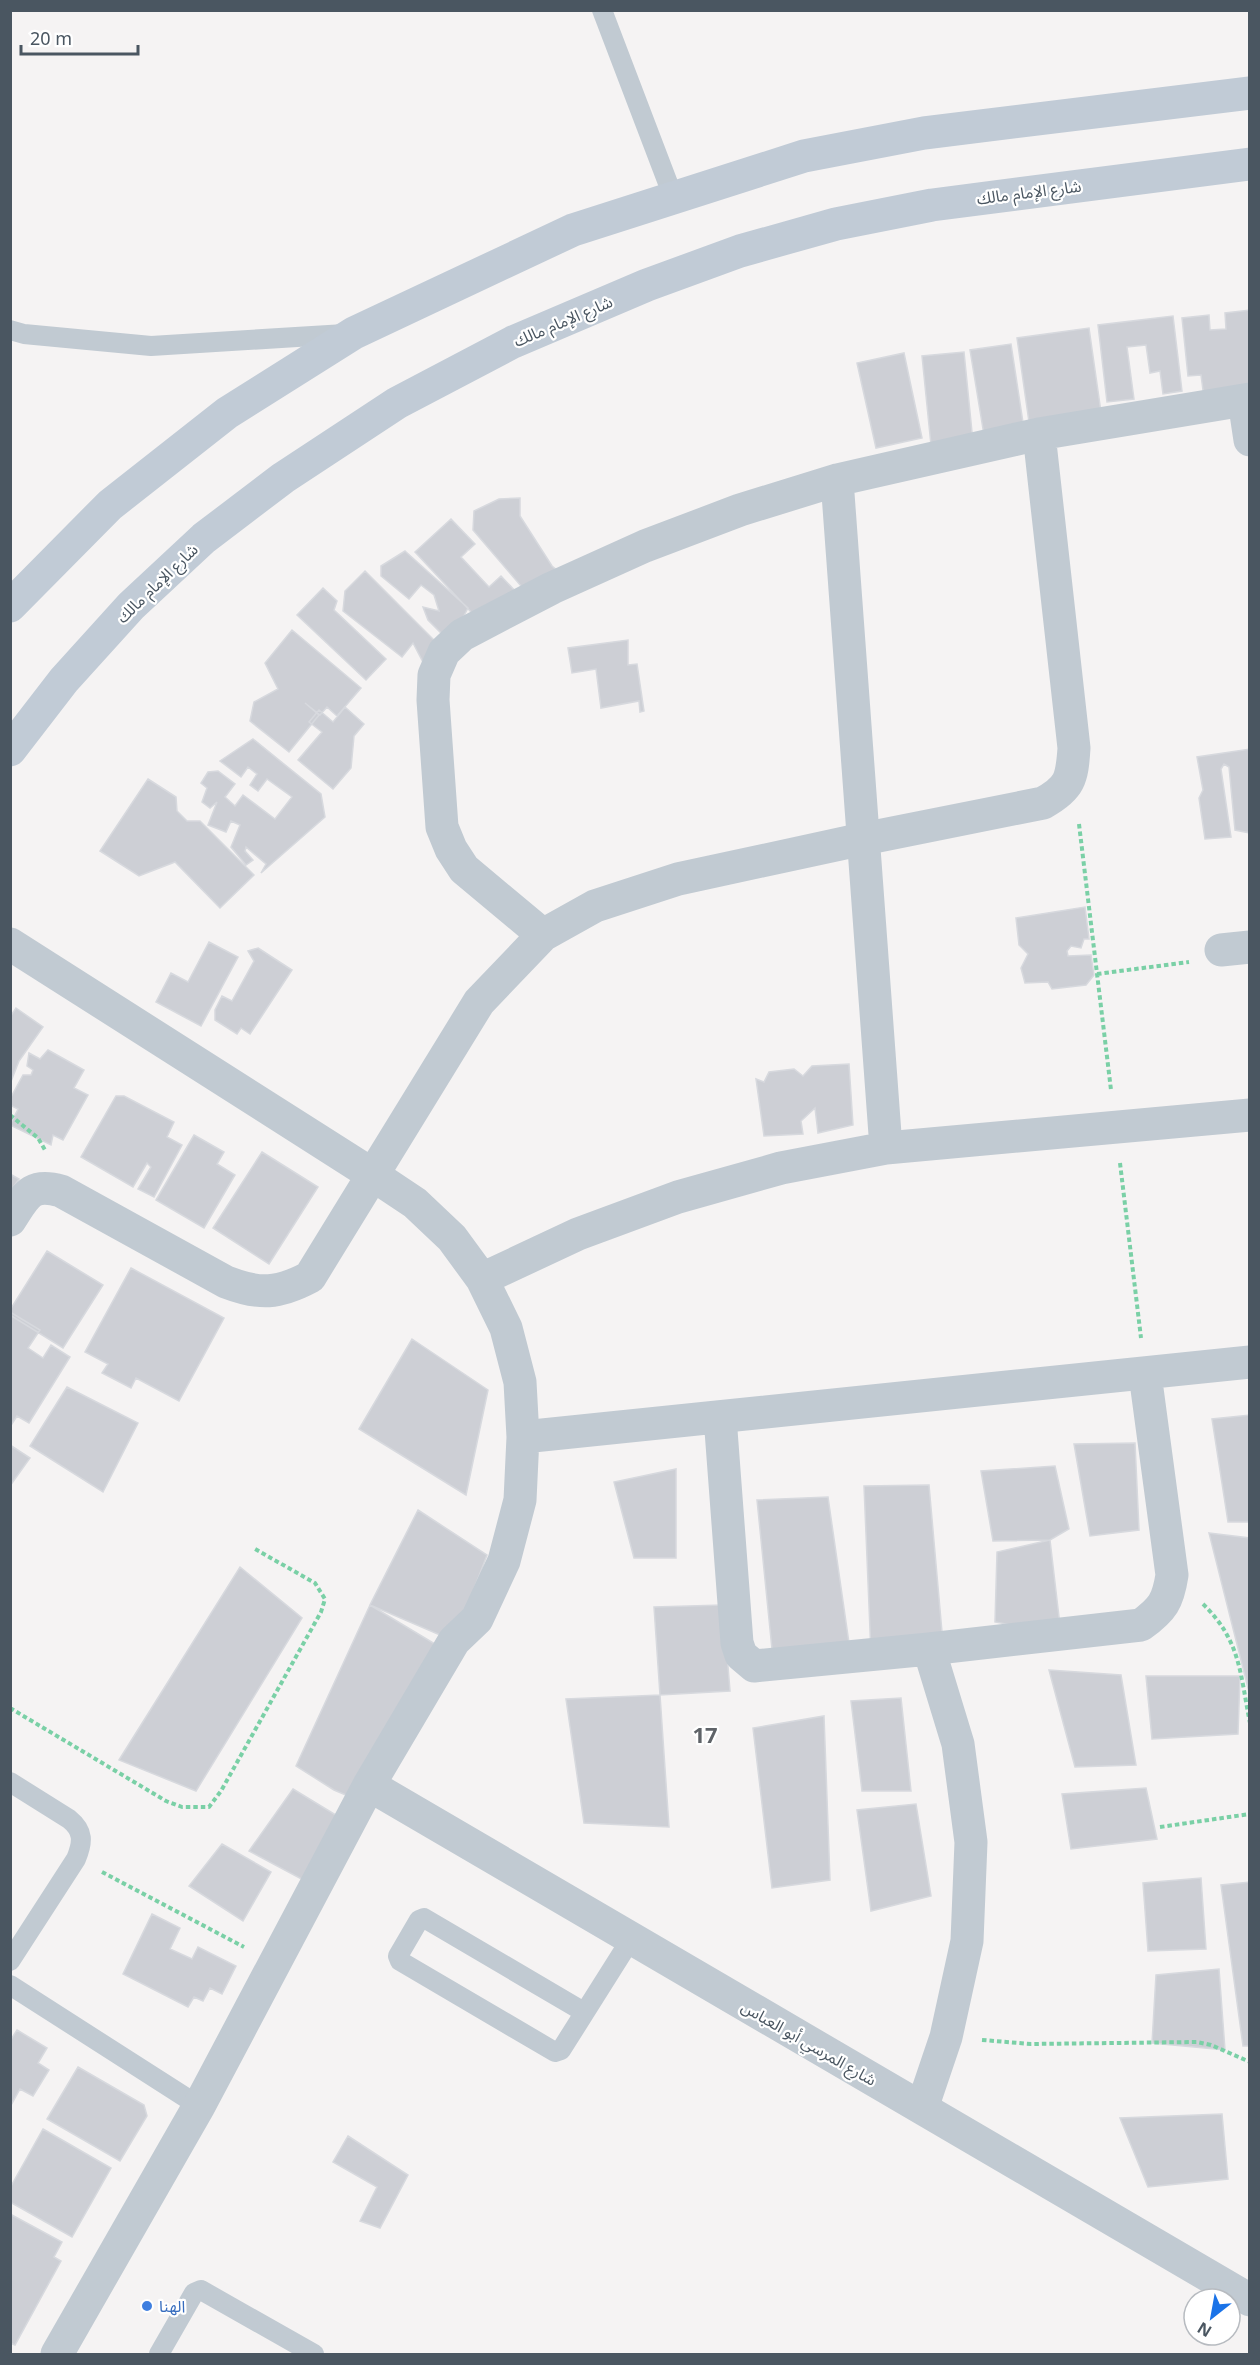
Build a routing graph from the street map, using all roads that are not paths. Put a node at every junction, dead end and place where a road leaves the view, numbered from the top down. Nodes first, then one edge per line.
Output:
1 (602, 10) edge
2 (1250, 93) edge
3 (1250, 164) edge
4 (674, 199) junction
5 (10, 330) edge
6 (354, 333) junction
7 (1247, 400) edge
8 (1039, 434) junction
9 (1250, 440) edge
10 (837, 480) junction
11 (10, 606) edge
12 (10, 750) edge
13 (863, 839) junction
14 (543, 935) junction
15 (10, 944) edge
16 (1250, 1115) edge
17 (886, 1148) junction
18 (373, 1174) junction
19 (10, 1220) edge
20 (482, 1279) junction
21 (1250, 1362) edge
22 (1145, 1374) junction
23 (720, 1417) junction
24 (523, 1437) junction
25 (928, 1649) junction
26 (10, 1782) edge
27 (369, 1785) junction
28 (631, 1939) junction
29 (10, 1961) edge
30 (10, 1985) edge
31 (584, 2012) junction
32 (199, 2106) junction
33 (922, 2109) junction
34 (1250, 2300) edge
35 (57, 2355) edge
36 (159, 2355) edge
37 (314, 2355) edge

1 - 4 lane
2 - 4 street
3 - 12 street, شارع الإمام مالك
4 - 6 street
5 - 6 lane
6 - 11 street
7 - 8 street
7 - 9 street
8 - 10 street
8 - 13 street
10 - 13 street
10 - 14 street
13 - 14 street
13 - 17 street
14 - 18 street
15 - 18 street
16 - 17 street
17 - 20 street
18 - 19 street
18 - 20 street
20 - 24 street
21 - 22 street
22 - 23 street
22 - 25 street
23 - 24 street
23 - 25 street
24 - 27 street
25 - 33 street
26 - 29 lane
27 - 28 street, شارع المرسي أبو العباس
27 - 32 street
28 - 31 lane
28 - 33 street, شارع المرسي أبو العباس
30 - 32 lane
31 - 31 lane
32 - 35 street
33 - 34 street, شارع المرسي أبو العباس
36 - 37 lane

